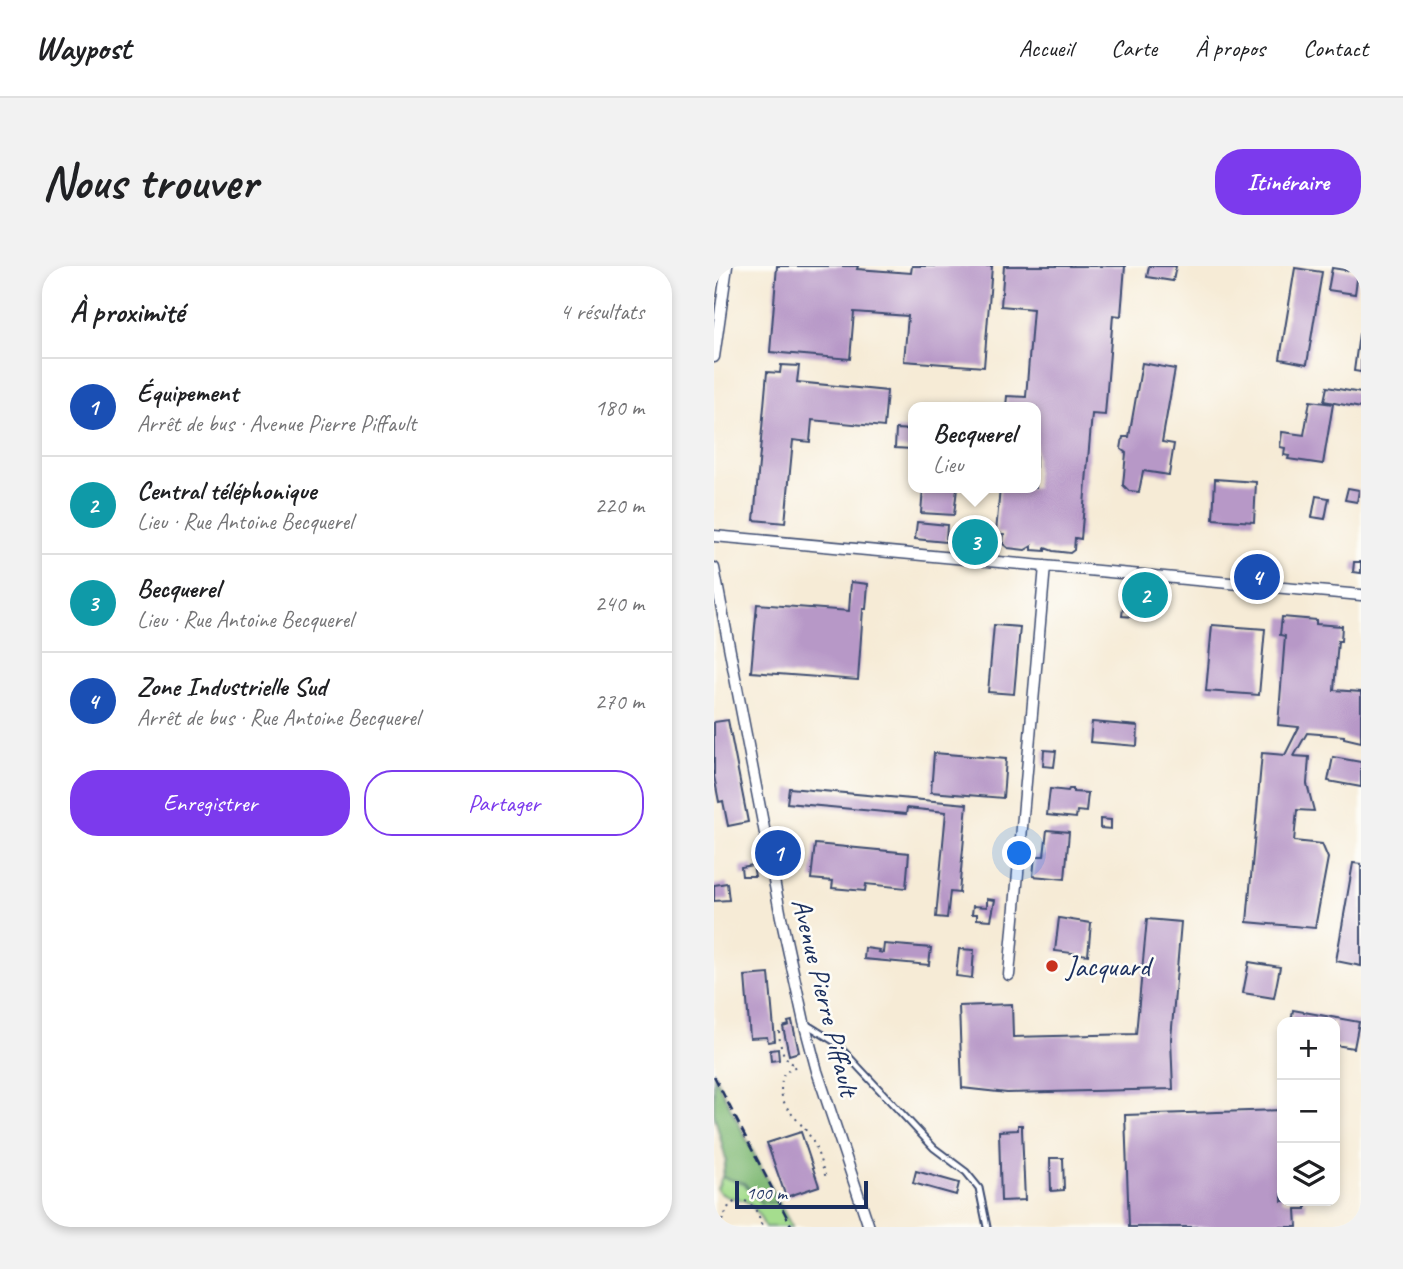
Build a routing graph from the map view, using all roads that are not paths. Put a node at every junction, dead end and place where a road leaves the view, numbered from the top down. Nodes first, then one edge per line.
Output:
1 (727, 266) edge
2 (714, 357) edge
3 (714, 536) edge
4 (1045, 566) junction
5 (714, 568) edge
6 (1361, 595) edge
7 (1009, 975) dead end
8 (804, 1023) junction
9 (869, 1227) edge
10 (987, 1227) edge

1 - 2 street
3 - 4 street
4 - 6 street
4 - 7 street
5 - 8 street, Avenue Pierre Piffault
8 - 9 street, Avenue Pierre Piffault
8 - 10 lane

